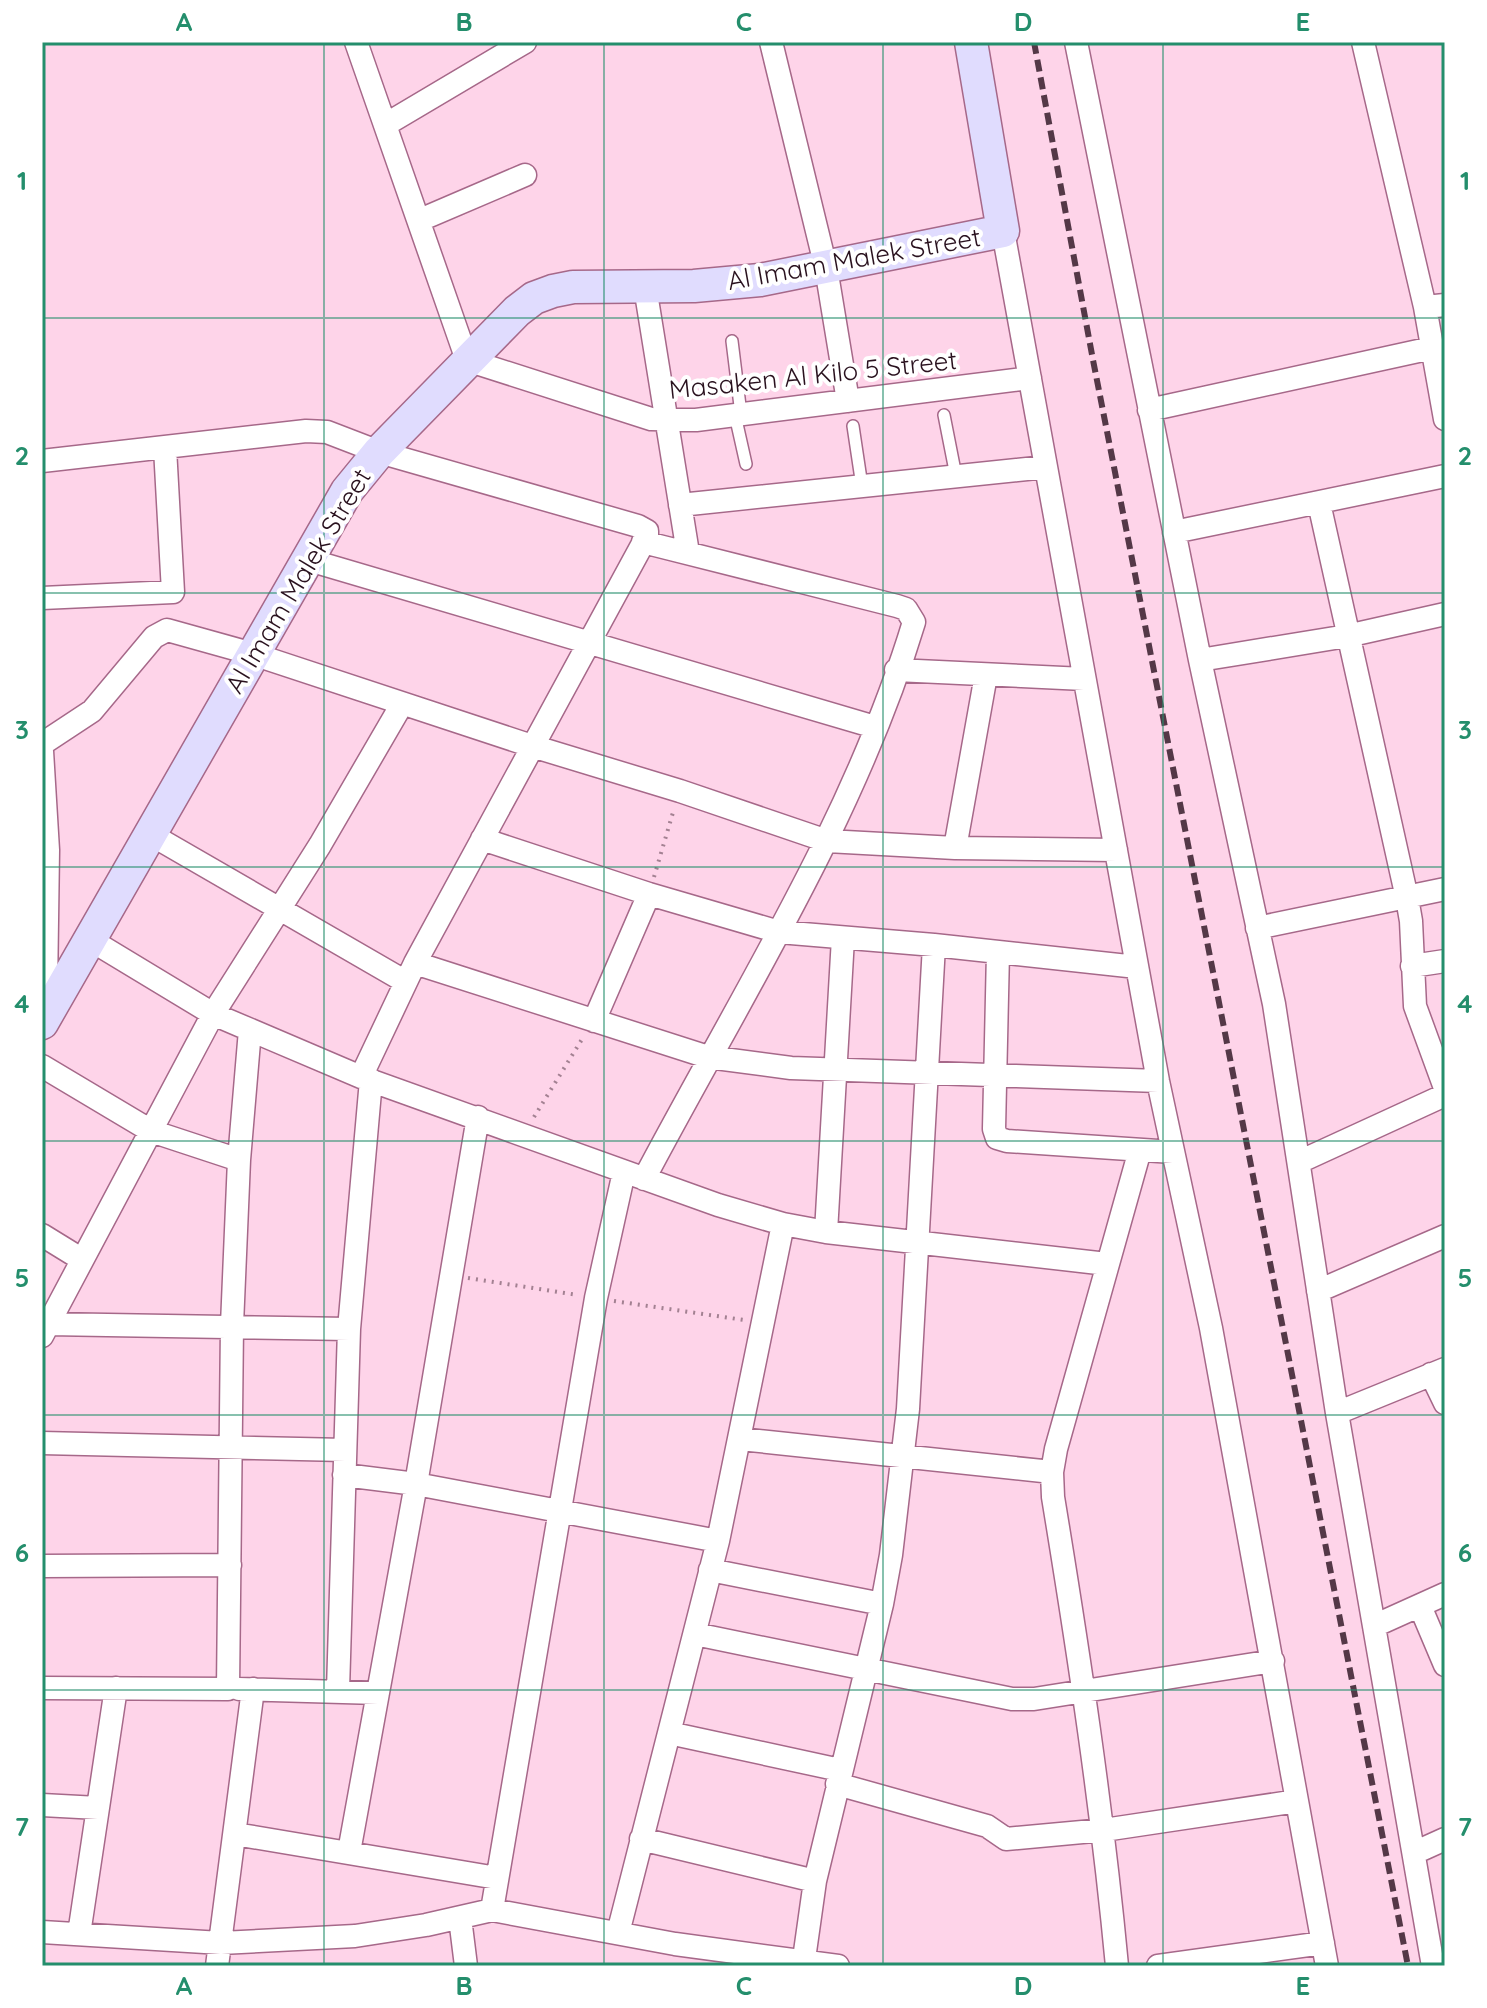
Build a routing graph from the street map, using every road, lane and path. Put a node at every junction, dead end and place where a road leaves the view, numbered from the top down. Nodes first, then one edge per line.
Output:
1 (356, 42) edge
2 (525, 42) edge
3 (771, 42) edge
4 (971, 42) edge
5 (1076, 42) edge
6 (1363, 42) edge
7 (385, 125) junction
8 (525, 175) dead end
9 (420, 220) junction
10 (1003, 231) junction
11 (826, 268) junction
12 (645, 287) junction
13 (1435, 306) edge
14 (732, 341) dead end
15 (1432, 348) junction
16 (467, 360) junction
17 (1030, 378) junction
18 (848, 401) junction
19 (1149, 410) junction
20 (738, 414) junction
21 (944, 415) dead end
22 (1445, 419) edge
23 (667, 421) junction
24 (853, 426) dead end
25 (165, 448) junction
26 (379, 452) junction
27 (42, 461) edge
28 (746, 464) dead end
29 (1046, 467) junction
30 (956, 476) junction
31 (1445, 476) edge
32 (862, 486) junction
33 (1319, 503) junction
34 (680, 505) junction
35 (1174, 532) junction
36 (643, 542) junction
37 (688, 553) junction
38 (309, 560) junction
39 (42, 598) edge
40 (1445, 614) edge
41 (1347, 636) junction
42 (588, 644) junction
43 (253, 654) junction
44 (1200, 660) junction
45 (896, 670) junction
46 (986, 675) junction
47 (1084, 679) junction
48 (402, 704) junction
49 (875, 727) junction
50 (42, 744) edge
51 (532, 746) junction
52 (42, 751) edge
53 (680, 791) junction
54 (150, 834) junction
55 (482, 839) junction
56 (827, 841) junction
57 (955, 848) junction
58 (1116, 850) junction
59 (1445, 889) edge
60 (649, 894) junction
61 (1407, 898) junction
62 (278, 909) junction
63 (1257, 928) junction
64 (779, 932) junction
65 (843, 938) junction
66 (89, 939) junction
67 (934, 945) junction
68 (998, 952) junction
69 (1445, 961) edge
70 (1412, 966) junction
71 (1137, 967) junction
72 (410, 972) junction
73 (49, 990) edge
74 (213, 1014) junction
75 (594, 1021) junction
76 (42, 1023) edge
77 (250, 1030) junction
78 (708, 1057) junction
79 (42, 1066) edge
80 (834, 1070) junction
81 (927, 1072) junction
82 (996, 1074) junction
83 (366, 1079) junction
84 (1158, 1081) junction
85 (1445, 1088) edge
86 (1445, 1095) edge
87 (478, 1117) junction
88 (151, 1131) junction
89 (524, 1134) junction
90 (1140, 1150) junction
91 (1173, 1152) junction
92 (239, 1160) junction
93 (1299, 1162) junction
94 (634, 1175) junction
95 (783, 1224) junction
96 (826, 1232) junction
97 (42, 1235) edge
98 (1445, 1236) edge
99 (919, 1242) junction
100 (81, 1259) junction
101 (1107, 1264) junction
102 (1318, 1291) junction
103 (232, 1325) junction
104 (349, 1329) junction
105 (45, 1330) edge
106 (1438, 1372) edge
107 (1445, 1403) edge
108 (1337, 1413) junction
109 (740, 1439) junction
110 (42, 1443) edge
111 (230, 1445) junction
112 (345, 1450) junction
113 (903, 1457) junction
114 (1052, 1472) junction
115 (344, 1475) junction
116 (416, 1484) junction
117 (560, 1510) junction
118 (718, 1541) junction
119 (230, 1565) junction
120 (42, 1566) edge
121 (710, 1570) junction
122 (1445, 1594) edge
123 (882, 1604) junction
124 (1420, 1606) junction
125 (1374, 1626) junction
126 (695, 1634) junction
127 (1273, 1661) junction
128 (1445, 1665) edge
129 (867, 1668) junction
130 (42, 1688) edge
131 (116, 1688) junction
132 (228, 1689) junction
133 (253, 1689) junction
134 (338, 1690) junction
135 (1086, 1692) junction
136 (378, 1693) junction
137 (669, 1733) junction
138 (839, 1777) junction
139 (1297, 1801) junction
140 (42, 1805) edge
141 (98, 1808) junction
142 (1104, 1830) junction
143 (235, 1834) junction
144 (641, 1839) junction
145 (1445, 1839) edge
146 (349, 1852) junction
147 (1414, 1853) junction
148 (497, 1878) junction
149 (815, 1881) junction
150 (492, 1910) junction
151 (460, 1918) junction
152 (42, 1932) edge
153 (618, 1933) junction
154 (79, 1934) junction
155 (221, 1943) junction
156 (1323, 1943) junction
157 (733, 1959) edge
158 (803, 1963) edge
159 (217, 1966) edge
160 (466, 1966) edge
161 (838, 1966) edge
162 (1117, 1966) edge
163 (1158, 1966) edge
164 (1327, 1966) edge
165 (1433, 1966) edge

1 - 7 street
2 - 7 street
3 - 11 street
4 - 10 street
5 - 19 street
6 - 13 street
7 - 9 street
8 - 9 street
9 - 16 street
10 - 11 street, Al Imam Malek Street
10 - 17 street
11 - 12 street, Al Imam Malek Street
11 - 18 street
12 - 16 street, Al Imam Malek Street
12 - 23 street
13 - 15 street
14 - 20 lane
15 - 19 street
15 - 22 street
16 - 23 street, Masaken Al Kilo 5 Street
16 - 26 street, Al Imam Malek Street
17 - 18 street, Masaken Al Kilo 5 Street
17 - 29 street
18 - 20 street, Masaken Al Kilo 5 Street
19 - 35 street
20 - 23 street, Masaken Al Kilo 5 Street
20 - 28 lane
21 - 30 lane
23 - 34 street
24 - 32 lane
25 - 26 street
25 - 27 street
25 - 39 street
26 - 36 street
26 - 38 street, Al Imam Malek Street
29 - 30 street
29 - 47 street
30 - 32 street
31 - 33 street
32 - 34 street
33 - 35 street
33 - 41 street
34 - 37 street
35 - 44 street
36 - 37 street
36 - 42 street
37 - 45 street
38 - 42 street
38 - 43 street, Al Imam Malek Street
40 - 41 street
41 - 44 street
41 - 61 street
42 - 49 street
42 - 51 street
43 - 48 street
43 - 50 street
43 - 54 street, Al Imam Malek Street
44 - 63 street
45 - 46 street
45 - 49 street
46 - 47 street
46 - 57 street
47 - 58 street
48 - 51 street
48 - 62 street
49 - 56 street
51 - 53 street
51 - 55 street
52 - 73 street
53 - 56 street
53 - 60 path
54 - 62 street
54 - 66 street, Al Imam Malek Street
55 - 60 street
55 - 72 street
56 - 57 street
56 - 64 street
57 - 58 street
58 - 71 street
59 - 61 street
60 - 64 street
60 - 75 street
61 - 63 street
61 - 70 street
62 - 72 street
62 - 74 street
63 - 93 street
64 - 65 street
64 - 78 street
65 - 67 street
65 - 80 street
66 - 73 street, Al Imam Malek Street
66 - 74 street
67 - 68 street
67 - 81 street
68 - 71 street
68 - 82 street
69 - 70 street
70 - 85 street
71 - 84 street
72 - 75 street
72 - 83 street
73 - 76 street, Al Imam Malek Street
74 - 77 street
74 - 88 street
75 - 78 street
75 - 89 path
77 - 83 street
77 - 92 street
78 - 80 street
78 - 94 street
79 - 88 street
80 - 81 street
80 - 96 street
81 - 82 street
81 - 99 street
82 - 84 street
82 - 90 street
83 - 87 street
83 - 104 street
84 - 91 street
86 - 93 street
87 - 89 street
87 - 116 street
88 - 92 street
88 - 100 street
89 - 94 street
90 - 91 street
90 - 101 street
91 - 127 street
92 - 103 street
93 - 102 street
94 - 95 street
94 - 117 street
95 - 96 street
95 - 109 street
96 - 99 street
97 - 100 street
98 - 102 street
99 - 101 street
99 - 113 street
100 - 105 street
101 - 114 street
102 - 108 street
103 - 104 street
103 - 105 street
103 - 111 street
104 - 112 street
106 - 107 street
106 - 108 street
108 - 125 street
109 - 113 street
109 - 118 street
110 - 111 street
111 - 112 street
111 - 119 street
112 - 115 street
113 - 114 street
113 - 123 street
114 - 135 street
115 - 116 street
115 - 134 street
116 - 117 street
116 - 136 street
117 - 118 street
117 - 148 street
118 - 121 street
119 - 120 street
119 - 132 street
121 - 123 street
121 - 126 street
122 - 124 street
123 - 129 street
124 - 125 street
124 - 128 street
125 - 147 street
126 - 129 street
126 - 137 street
127 - 135 street
127 - 139 street
129 - 135 street
129 - 138 street
130 - 131 street
131 - 132 street
131 - 141 street
132 - 133 street
133 - 134 street
133 - 143 street
134 - 136 street
135 - 142 street
136 - 146 street
137 - 138 street
137 - 144 street
138 - 142 street
138 - 149 street
139 - 142 street
139 - 156 street
140 - 141 street
141 - 154 street
142 - 162 street
143 - 146 street
143 - 155 street
144 - 149 street
144 - 153 street
145 - 147 street
146 - 148 street
147 - 165 street
148 - 150 street
149 - 158 street
150 - 151 street
150 - 153 street
151 - 155 street
151 - 160 street
152 - 154 street
153 - 157 street
154 - 155 street
155 - 159 street
156 - 163 street
156 - 164 street
157 - 158 street
158 - 161 street

